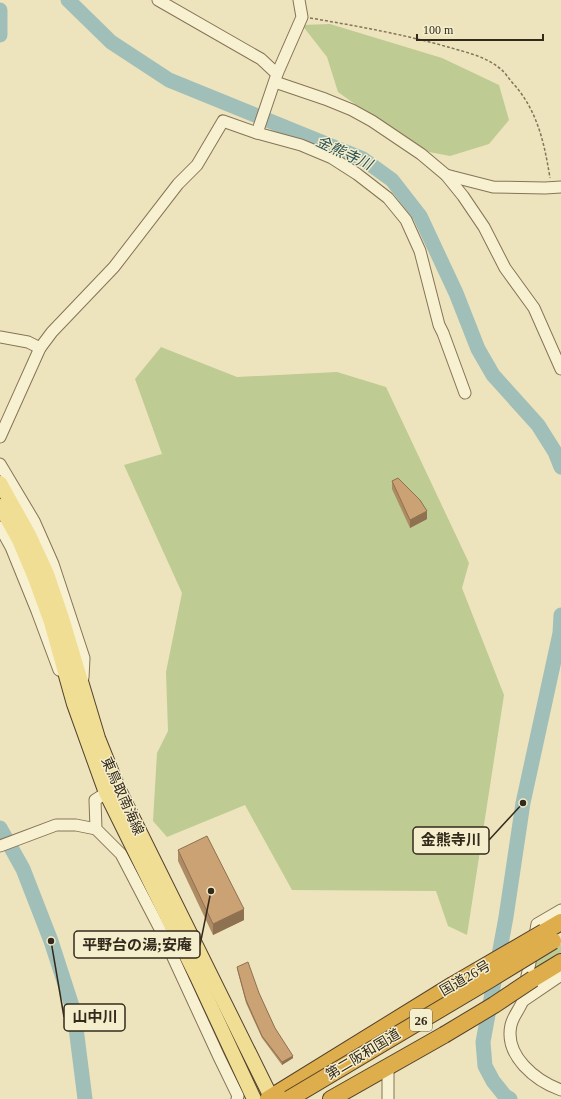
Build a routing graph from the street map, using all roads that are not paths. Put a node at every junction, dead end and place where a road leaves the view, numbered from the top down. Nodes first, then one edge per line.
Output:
1 (158, 0) edge
2 (299, 0) edge
3 (275, 80) junction
4 (258, 130) junction
5 (446, 175) junction
6 (556, 187) edge
7 (0, 337) edge
8 (40, 348) junction
9 (561, 369) edge
10 (465, 393) dead end
11 (0, 437) edge
12 (0, 464) edge
13 (0, 483) edge
14 (4, 501) edge
15 (0, 527) edge
16 (82, 687) junction
17 (74, 704) junction
18 (106, 793) junction
19 (96, 829) junction
20 (0, 846) edge
21 (561, 910) edge
22 (561, 922) edge
23 (553, 936) edge
24 (561, 962) edge
25 (561, 975) edge
26 (522, 1001) junction
27 (388, 1066) junction
28 (561, 1090) edge
29 (270, 1098) edge
30 (236, 1099) edge
31 (254, 1099) edge
32 (289, 1099) edge
33 (331, 1099) edge
34 (388, 1099) edge

1 - 3 street
2 - 3 street
3 - 4 street
3 - 5 street
4 - 8 street
4 - 10 street
5 - 6 street
5 - 9 street
7 - 8 street
8 - 11 street
12 - 16 street
13 - 14 main road, 東鳥取南海線
14 - 16 main road, 東鳥取南海線
14 - 17 main road, 東鳥取南海線
15 - 17 street
16 - 29 main road, 東鳥取南海線
17 - 18 main road, 東鳥取南海線
18 - 19 street
18 - 31 main road, 東鳥取南海線
19 - 20 street
19 - 30 street
21 - 26 street
22 - 23 highway, 国道26号 / 26
23 - 29 highway, 国道26号 / 26, bridge
23 - 32 highway, 第二阪和国道 / 26, bridge
24 - 27 highway, 26, bridge
25 - 26 street
26 - 28 street
27 - 33 highway, 26
27 - 34 street

